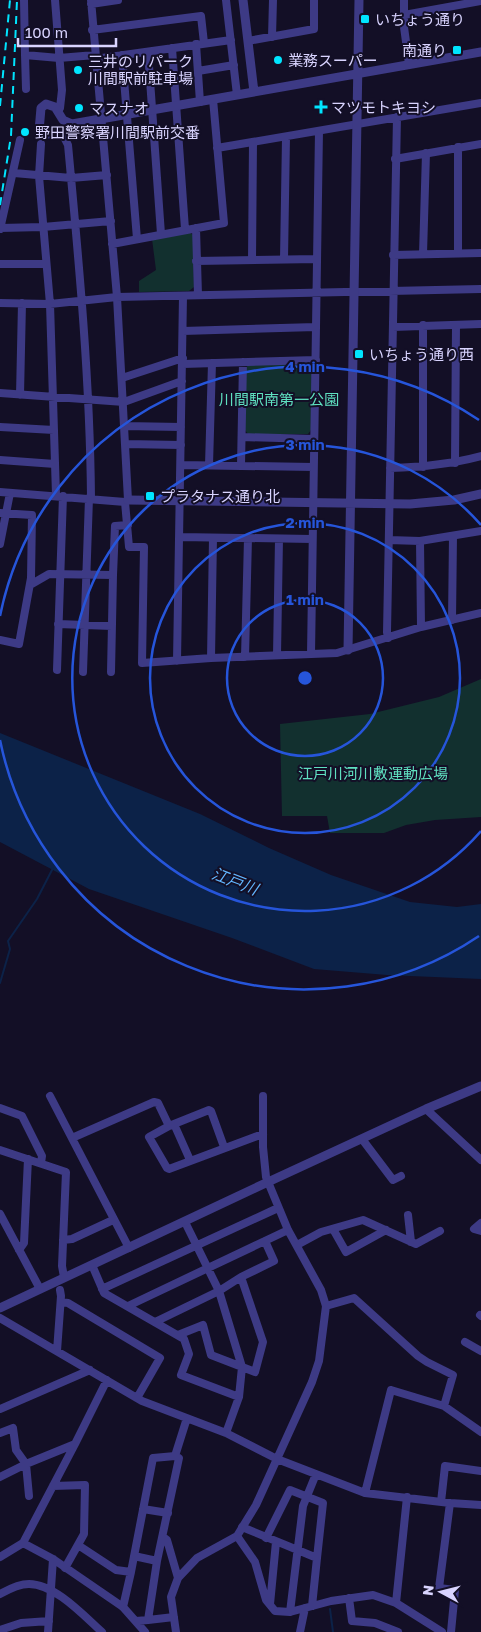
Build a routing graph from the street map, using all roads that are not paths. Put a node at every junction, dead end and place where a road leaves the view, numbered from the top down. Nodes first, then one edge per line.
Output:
1 (24, 0) edge
2 (55, 0) edge
3 (118, 0) edge
4 (226, 0) edge
5 (243, 0) edge
6 (273, 0) edge
7 (314, 0) edge
8 (359, 0) edge
9 (404, 0) edge
10 (481, 1) edge
11 (91, 2) edge
12 (445, 4) edge
13 (404, 15) junction
14 (92, 30) junction
15 (272, 37) junction
16 (231, 40) junction
17 (248, 41) junction
18 (200, 44) junction
19 (172, 48) junction
20 (148, 52) junction
21 (481, 52) edge
22 (25, 55) junction
23 (122, 55) junction
24 (95, 57) junction
25 (59, 58) junction
26 (409, 64) junction
27 (234, 65) junction
28 (198, 71) junction
29 (358, 73) junction
30 (26, 89) dead end
31 (254, 92) junction
32 (237, 95) junction
33 (213, 99) junction
34 (200, 102) junction
35 (481, 103) edge
36 (176, 106) junction
37 (58, 110) junction
38 (152, 110) junction
39 (128, 115) junction
40 (396, 117) junction
41 (101, 120) junction
42 (72, 124) junction
43 (357, 124) junction
44 (319, 131) junction
45 (61, 132) junction
46 (286, 137) junction
47 (20, 140) dead end
48 (253, 142) junction
49 (41, 144) dead end
50 (481, 144) edge
51 (458, 147) junction
52 (217, 148) junction
53 (426, 153) junction
54 (395, 159) junction
55 (14, 173) junction
56 (107, 175) junction
57 (39, 176) junction
58 (71, 178) junction
59 (111, 221) junction
60 (75, 224) junction
61 (43, 227) junction
62 (0, 228) edge
63 (196, 228) junction
64 (185, 229) junction
65 (161, 234) junction
66 (137, 239) junction
67 (112, 244) junction
68 (458, 253) junction
69 (481, 253) edge
70 (423, 254) junction
71 (393, 255) junction
72 (284, 259) junction
73 (317, 259) junction
74 (252, 260) junction
75 (196, 261) junction
76 (0, 264) edge
77 (46, 264) junction
78 (481, 289) edge
79 (393, 291) junction
80 (316, 292) junction
81 (355, 292) junction
82 (198, 295) junction
83 (183, 296) junction
84 (117, 297) junction
85 (82, 301) junction
86 (0, 303) edge
87 (22, 303) junction
88 (50, 304) junction
89 (456, 324) junction
90 (481, 324) edge
91 (423, 325) junction
92 (316, 327) junction
93 (392, 327) junction
94 (183, 331) junction
95 (316, 360) junction
96 (182, 361) junction
97 (244, 362) junction
98 (212, 363) junction
99 (122, 378) junction
100 (182, 382) junction
101 (0, 393) edge
102 (20, 395) junction
103 (53, 397) junction
104 (89, 399) junction
105 (124, 402) junction
106 (124, 426) junction
107 (0, 427) edge
108 (181, 427) junction
109 (54, 430) junction
110 (242, 437) junction
111 (314, 439) junction
112 (125, 444) junction
113 (181, 445) junction
114 (481, 456) edge
115 (0, 460) edge
116 (455, 463) junction
117 (55, 464) junction
118 (181, 465) junction
119 (209, 465) junction
120 (241, 465) junction
121 (313, 467) junction
122 (423, 467) junction
123 (390, 468) junction
124 (0, 492) edge
125 (10, 493) junction
126 (481, 494) edge
127 (59, 496) junction
128 (90, 498) junction
129 (126, 501) junction
130 (180, 501) junction
131 (313, 504) junction
132 (351, 504) junction
133 (389, 504) junction
134 (3, 513) edge
135 (128, 525) junction
136 (481, 531) edge
137 (453, 536) junction
138 (180, 537) junction
139 (213, 538) junction
140 (248, 538) junction
141 (279, 539) junction
142 (312, 539) junction
143 (389, 540) junction
144 (420, 541) junction
145 (0, 544) edge
146 (61, 574) junction
147 (87, 575) junction
148 (113, 575) junction
149 (30, 585) junction
150 (481, 613) edge
151 (452, 620) junction
152 (58, 624) junction
153 (85, 625) junction
154 (112, 626) junction
155 (421, 627) junction
156 (388, 638) junction
157 (0, 640) edge
158 (348, 650) junction
159 (311, 654) junction
160 (277, 656) junction
161 (245, 657) junction
162 (212, 658) junction
163 (177, 661) junction
164 (57, 670) dead end
165 (83, 672) dead end
166 (111, 672) dead end
167 (481, 1086) edge
168 (50, 1096) dead end
169 (264, 1096) dead end
170 (0, 1108) edge
171 (426, 1109) junction
172 (172, 1125) junction
173 (263, 1134) junction
174 (72, 1138) junction
175 (362, 1139) junction
176 (224, 1147) junction
177 (0, 1150) edge
178 (28, 1159) junction
179 (190, 1160) junction
180 (481, 1160) edge
181 (41, 1163) junction
182 (401, 1176) dead end
183 (268, 1182) junction
184 (278, 1208) junction
185 (0, 1214) edge
186 (408, 1215) dead end
187 (113, 1220) junction
188 (185, 1222) junction
189 (481, 1224) edge
190 (333, 1229) junction
191 (288, 1230) junction
192 (386, 1230) junction
193 (440, 1231) dead end
194 (481, 1231) edge
195 (63, 1240) junction
196 (265, 1241) junction
197 (411, 1242) junction
198 (297, 1245) junction
199 (197, 1246) junction
200 (129, 1248) junction
201 (19, 1250) junction
202 (92, 1265) junction
203 (208, 1269) junction
204 (241, 1276) junction
205 (64, 1277) junction
206 (40, 1289) junction
207 (102, 1289) junction
208 (60, 1290) dead end
209 (219, 1292) junction
210 (61, 1302) junction
211 (128, 1306) junction
212 (326, 1306) junction
213 (0, 1308) edge
214 (0, 1318) edge
215 (155, 1322) junction
216 (178, 1335) junction
217 (465, 1342) dead end
218 (481, 1351) edge
219 (58, 1352) junction
220 (242, 1368) junction
221 (90, 1370) junction
222 (107, 1380) junction
223 (239, 1397) junction
224 (137, 1398) junction
225 (444, 1406) junction
226 (0, 1409) edge
227 (187, 1418) junction
228 (481, 1432) edge
229 (0, 1433) edge
230 (226, 1433) junction
231 (75, 1444) junction
232 (175, 1456) junction
233 (277, 1459) junction
234 (26, 1464) junction
235 (481, 1471) edge
236 (316, 1474) junction
237 (0, 1477) edge
238 (53, 1486) junction
239 (365, 1493) junction
240 (29, 1496) dead end
241 (306, 1496) junction
242 (407, 1497) junction
243 (441, 1502) junction
244 (450, 1504) junction
245 (481, 1505) edge
246 (143, 1509) junction
247 (168, 1513) junction
248 (242, 1527) junction
249 (237, 1536) junction
250 (163, 1537) junction
251 (266, 1538) junction
252 (23, 1542) junction
253 (276, 1542) junction
254 (78, 1545) junction
255 (297, 1550) junction
256 (134, 1556) junction
257 (0, 1557) edge
258 (317, 1558) junction
259 (53, 1559) junction
260 (157, 1561) junction
261 (65, 1568) junction
262 (131, 1572) junction
263 (178, 1578) junction
264 (51, 1589) junction
265 (0, 1594) edge
266 (349, 1598) junction
267 (396, 1603) junction
268 (270, 1604) junction
269 (308, 1607) junction
270 (122, 1608) junction
271 (290, 1612) junction
272 (174, 1617) junction
273 (148, 1620) junction
274 (136, 1621) junction
275 (49, 1626) edge
276 (0, 1630) edge
277 (142, 1631) edge
278 (56, 1632) edge
279 (102, 1632) edge
280 (176, 1632) edge
281 (300, 1632) edge
282 (398, 1632) edge
283 (442, 1632) edge
284 (451, 1632) edge

1 - 22 street
2 - 25 street
3 - 11 street
4 - 16 street
5 - 17 street
6 - 15 street
7 - 15 street
8 - 29 street
9 - 13 street
10 - 12 street
11 - 14 street
12 - 13 street
13 - 26 street
14 - 18 street
14 - 24 street
15 - 17 street
16 - 18 street
16 - 27 street
17 - 31 street
18 - 19 street
18 - 28 street
19 - 20 street
19 - 36 street
20 - 23 street
20 - 38 street
21 - 26 street
22 - 25 street
22 - 30 street
23 - 24 street
23 - 39 street
24 - 25 street
24 - 41 street
25 - 37 street
26 - 29 street
27 - 28 street
27 - 32 street
28 - 34 street
29 - 31 street
29 - 43 street
31 - 32 street
32 - 33 street
33 - 34 street
33 - 52 street
34 - 36 street
35 - 40 street
36 - 38 street
36 - 64 street
37 - 42 street
37 - 45 street
38 - 39 street
38 - 65 street
39 - 41 street
39 - 66 street
40 - 43 street
40 - 54 street
41 - 42 street
41 - 56 street
42 - 45 street
43 - 44 street
43 - 81 street
44 - 46 street
44 - 73 street
45 - 58 street
46 - 48 street
46 - 72 street
47 - 55 street
48 - 52 street
48 - 74 street
49 - 57 street
50 - 51 street
51 - 53 street
51 - 68 street
52 - 63 street
53 - 54 street
53 - 70 street
54 - 71 street
55 - 57 street
55 - 62 street
56 - 58 street
56 - 59 street
57 - 58 street
57 - 61 street
58 - 60 street
59 - 60 street
59 - 67 street
60 - 61 street
60 - 85 street
61 - 62 street
61 - 77 street
63 - 64 street
63 - 75 street
64 - 65 street
65 - 66 street
66 - 67 street
67 - 84 street
68 - 69 street
68 - 70 street
70 - 71 street
71 - 79 street
72 - 73 street
72 - 74 street
73 - 80 street
74 - 75 street
75 - 82 street
76 - 77 street
77 - 88 street
78 - 79 street
79 - 81 street
79 - 93 street
80 - 81 street
80 - 82 street
80 - 92 street
81 - 132 street
82 - 83 street
83 - 84 street
83 - 94 street
84 - 85 street
84 - 99 street
85 - 88 street
85 - 104 street
86 - 87 street
87 - 88 street
87 - 102 street
88 - 103 street
89 - 90 street
89 - 91 street
89 - 116 street
91 - 93 street
91 - 122 street
92 - 94 street
92 - 95 street
93 - 123 street
94 - 96 street
95 - 97 street
95 - 111 street
96 - 98 street
96 - 99 street
96 - 100 street
97 - 98 street
97 - 110 street
98 - 119 street
99 - 105 street
100 - 105 street
100 - 108 street
101 - 102 street
102 - 103 street
103 - 104 street
103 - 109 street
104 - 105 street
104 - 128 street
105 - 106 street
106 - 108 street
106 - 112 street
107 - 109 street
108 - 113 street
109 - 117 street
110 - 111 street
110 - 120 street
111 - 121 street
112 - 113 street
112 - 129 street
113 - 118 street
114 - 116 street
115 - 117 street
116 - 122 street
117 - 127 street
118 - 119 street
118 - 130 street
119 - 120 street
120 - 121 street
121 - 131 street
122 - 123 street
123 - 133 street
124 - 125 street
125 - 127 street
125 - 134 street
126 - 133 street
127 - 128 street
127 - 146 street
128 - 129 street
128 - 147 street
129 - 130 street
129 - 135 street
130 - 131 street
130 - 138 street
131 - 132 street
131 - 142 street
132 - 133 street
132 - 158 street
133 - 143 street
134 - 145 street
134 - 149 street
135 - 148 street
135 - 163 street
136 - 137 street
137 - 144 street
137 - 151 street
138 - 139 street
138 - 163 street
139 - 140 street
139 - 162 street
140 - 141 street
140 - 161 street
141 - 142 street
141 - 160 street
142 - 159 street
143 - 144 street
143 - 156 street
144 - 155 street
146 - 147 street
146 - 149 street
146 - 152 street
147 - 148 street
147 - 153 street
148 - 154 street
149 - 157 street
150 - 151 street
151 - 155 street
152 - 153 street
152 - 164 street
153 - 154 street
153 - 165 street
154 - 166 street
155 - 156 street
156 - 158 street
158 - 159 street
159 - 160 street
160 - 161 street
161 - 162 street
162 - 163 street
167 - 171 street
168 - 174 street
169 - 173 street
170 - 181 street
171 - 175 street
171 - 180 street
172 - 174 street
172 - 176 street
172 - 179 street
172 - 179 street
173 - 176 street
173 - 183 street
174 - 187 street
175 - 182 street
175 - 183 street
176 - 179 street
177 - 178 street
178 - 181 street
178 - 201 street
181 - 195 street
183 - 184 street
183 - 188 street
184 - 191 street
184 - 199 street
185 - 201 street
186 - 197 street
187 - 195 street
187 - 200 street
188 - 199 street
188 - 200 street
189 - 194 street
190 - 192 street
190 - 192 street
190 - 198 street
191 - 196 street
191 - 198 street
192 - 197 street
193 - 197 street
195 - 205 street
196 - 203 street
196 - 204 street
198 - 212 street
199 - 203 street
199 - 207 street
200 - 202 street
201 - 206 street
202 - 205 street
202 - 207 street
203 - 209 street
203 - 211 street
204 - 209 street
204 - 220 street
205 - 206 street
206 - 213 street
207 - 211 street
208 - 210 street
209 - 215 street
209 - 220 street
210 - 219 street
210 - 224 street
211 - 215 street
212 - 225 street
212 - 233 street
214 - 219 street
215 - 216 street
216 - 220 street
216 - 223 street
217 - 218 street
219 - 221 street
220 - 223 street
221 - 222 street
221 - 226 street
222 - 224 street
222 - 231 street
223 - 230 street
224 - 227 street
225 - 228 street
225 - 239 street
227 - 230 street
227 - 232 street
229 - 234 street
230 - 233 street
231 - 234 street
231 - 238 street
232 - 246 street
232 - 247 street
233 - 236 street
233 - 248 street
234 - 237 street
234 - 240 street
235 - 243 street
236 - 239 street
236 - 241 street
238 - 252 street
238 - 254 street
239 - 242 street
241 - 251 street
241 - 255 street
241 - 258 street
242 - 243 street
242 - 267 street
243 - 244 street
244 - 245 street
244 - 284 street
246 - 247 street
246 - 256 street
247 - 250 street
248 - 249 street
248 - 251 street
249 - 263 street
249 - 268 street
250 - 260 street
250 - 263 street
251 - 253 street
252 - 257 street
252 - 259 street
253 - 255 street
253 - 268 street
254 - 261 street
254 - 262 street
255 - 258 street
255 - 271 street
256 - 260 street
256 - 262 street
258 - 269 street
259 - 261 street
259 - 264 street
260 - 273 street
261 - 270 street
262 - 270 street
263 - 272 street
264 - 265 street
264 - 275 street
264 - 279 street
266 - 267 street
266 - 269 street
266 - 282 street
267 - 283 street
268 - 271 street
269 - 271 street
269 - 281 street
270 - 274 street
272 - 273 street
272 - 280 street
273 - 274 street
274 - 277 street
275 - 276 street
275 - 278 street

